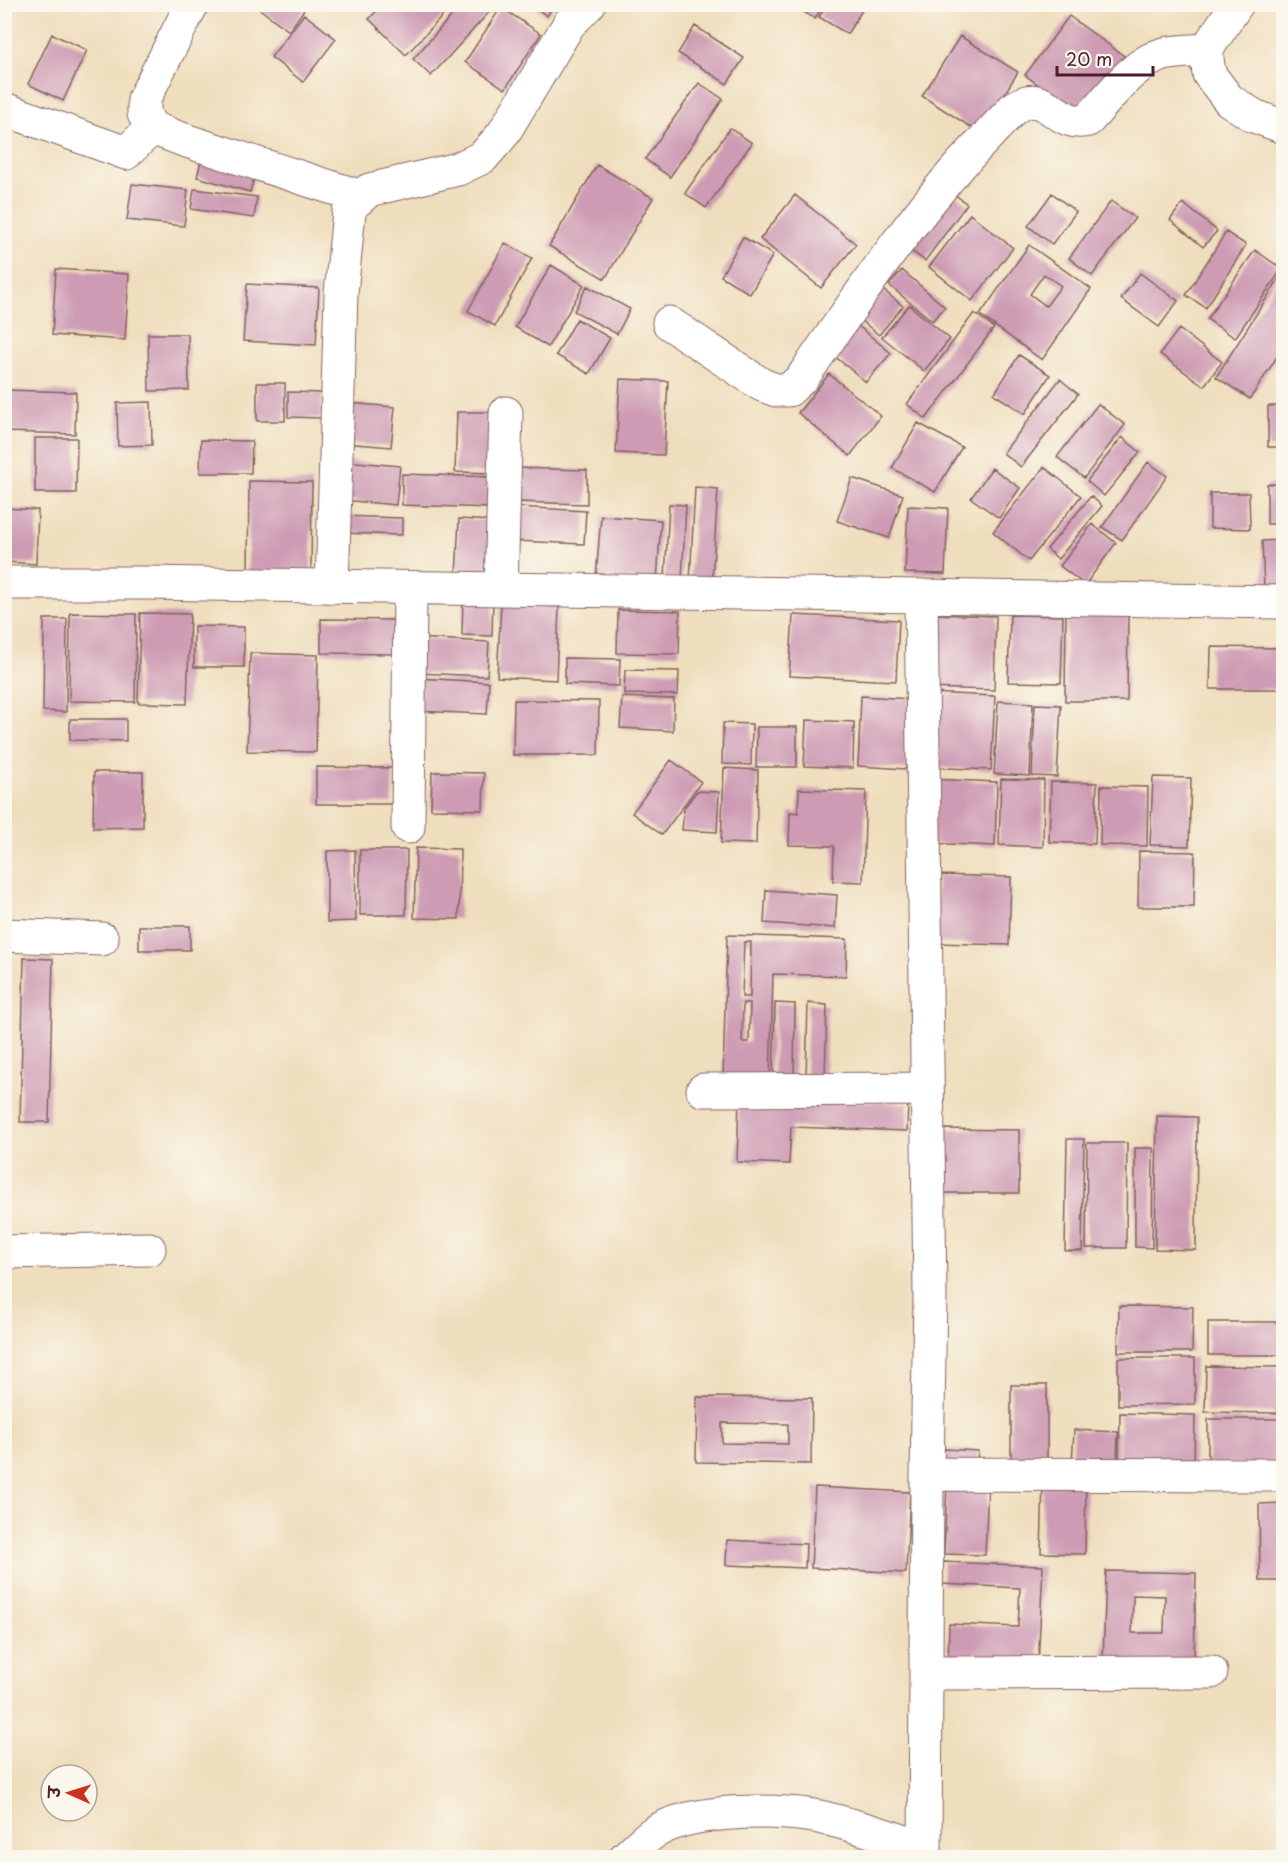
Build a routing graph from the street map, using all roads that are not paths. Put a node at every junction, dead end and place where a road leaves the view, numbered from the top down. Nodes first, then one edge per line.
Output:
1 (192, 4) edge
2 (590, 4) edge
3 (1237, 4) edge
4 (1206, 50) junction
5 (4, 109) edge
6 (1284, 127) edge
7 (152, 128) junction
8 (361, 197) junction
9 (669, 323) dead end
10 (506, 413) dead end
11 (4, 583) edge
12 (332, 587) junction
13 (410, 588) junction
14 (501, 588) junction
15 (921, 596) junction
16 (1284, 602) edge
17 (408, 827) dead end
18 (4, 935) edge
19 (102, 939) dead end
20 (926, 1089) junction
21 (703, 1090) dead end
22 (149, 1249) dead end
23 (4, 1252) edge
24 (927, 1474) junction
25 (1284, 1475) edge
26 (1210, 1672) dead end
27 (928, 1674) junction
28 (925, 1853) edge
29 (625, 1857) edge

1 - 7 street
2 - 8 street
3 - 4 street
4 - 6 street
4 - 9 street
5 - 7 street
7 - 8 street
8 - 12 street
10 - 14 street
11 - 12 street
12 - 13 street
13 - 14 street
13 - 17 street
14 - 15 street
15 - 16 street
15 - 20 street
18 - 19 street
20 - 21 street
20 - 24 street
22 - 23 street
24 - 25 street
24 - 27 street
26 - 27 street
27 - 28 street
28 - 29 street

